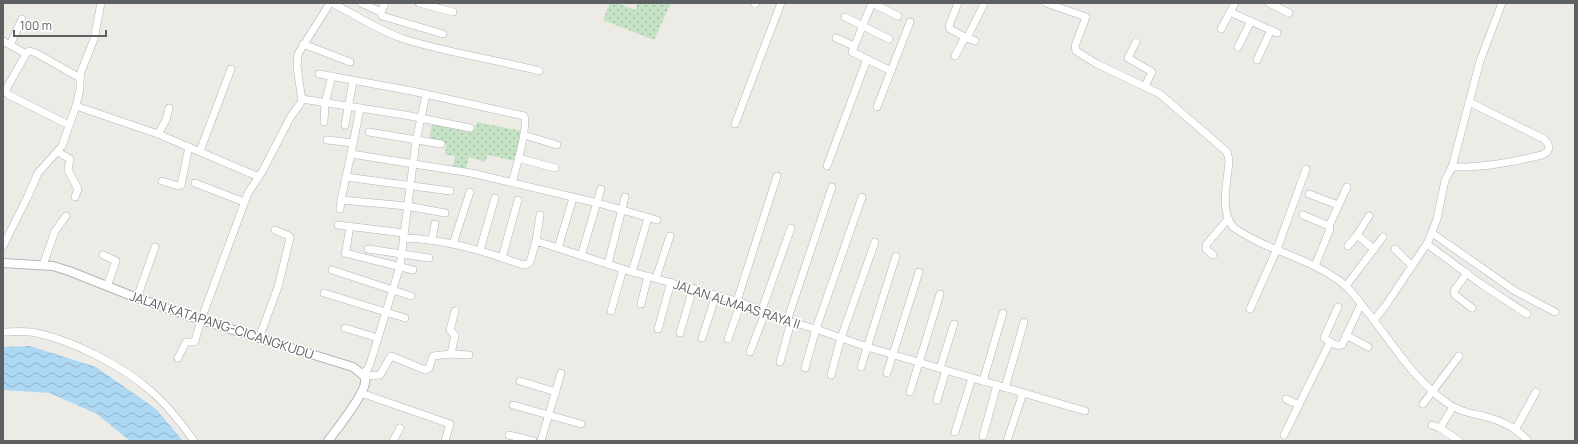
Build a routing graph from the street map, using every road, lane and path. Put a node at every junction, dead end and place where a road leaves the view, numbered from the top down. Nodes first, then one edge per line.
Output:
1 (101, 3) edge
2 (331, 3) edge
3 (361, 3) edge
4 (386, 3) edge
5 (419, 3) edge
6 (781, 3) edge
7 (872, 3) edge
8 (958, 3) edge
9 (1046, 3) edge
10 (1234, 3) edge
11 (1269, 3) edge
12 (1502, 3) edge
13 (984, 4) dead end
14 (381, 12) junction
15 (453, 12) dead end
16 (1230, 12) junction
17 (1289, 13) dead end
18 (898, 16) dead end
19 (845, 18) dead end
20 (22, 19) dead end
21 (1251, 21) junction
22 (910, 22) dead end
23 (863, 26) junction
24 (1221, 29) dead end
25 (443, 34) dead end
26 (966, 37) junction
27 (836, 38) dead end
28 (888, 39) dead end
29 (975, 41) dead end
30 (1136, 42) dead end
31 (6, 43) edge
32 (303, 44) junction
33 (854, 46) junction
34 (1238, 47) dead end
35 (26, 54) junction
36 (956, 56) dead end
37 (867, 59) junction
38 (1257, 60) dead end
39 (350, 62) dead end
40 (231, 69) dead end
41 (539, 71) dead end
42 (891, 71) junction
43 (319, 74) dead end
44 (332, 76) junction
45 (80, 78) junction
46 (353, 81) junction
47 (1145, 86) junction
48 (426, 95) junction
49 (302, 98) junction
50 (1469, 102) junction
51 (325, 103) junction
52 (76, 106) junction
53 (348, 106) junction
54 (877, 107) dead end
55 (169, 108) dead end
56 (360, 108) junction
57 (420, 118) junction
58 (324, 122) dead end
59 (735, 124) dead end
60 (70, 125) junction
61 (345, 125) dead end
62 (470, 128) dead end
63 (369, 132) dead end
64 (158, 134) junction
65 (524, 135) junction
66 (327, 140) dead end
67 (416, 141) junction
68 (353, 143) junction
69 (441, 144) dead end
70 (557, 145) dead end
71 (189, 147) junction
72 (200, 151) junction
73 (58, 152) junction
74 (351, 154) junction
75 (518, 158) junction
76 (413, 163) junction
77 (827, 166) dead end
78 (1452, 167) junction
79 (555, 168) dead end
80 (1306, 169) dead end
81 (777, 176) dead end
82 (259, 177) junction
83 (346, 177) junction
84 (162, 181) dead end
85 (195, 183) dead end
86 (512, 183) junction
87 (410, 186) junction
88 (832, 187) dead end
89 (1347, 187) dead end
90 (601, 189) dead end
91 (450, 192) dead end
92 (470, 192) dead end
93 (1309, 194) dead end
94 (76, 197) dead end
95 (625, 197) dead end
96 (862, 197) dead end
97 (495, 198) dead end
98 (573, 198) junction
99 (342, 200) junction
100 (518, 200) dead end
101 (244, 202) junction
102 (598, 203) junction
103 (1338, 205) junction
104 (407, 206) junction
105 (340, 209) dead end
106 (622, 211) junction
107 (445, 213) dead end
108 (540, 215) dead end
109 (1304, 215) dead end
110 (66, 216) dead end
111 (1369, 216) dead end
112 (648, 218) junction
113 (1228, 219) junction
114 (657, 220) dead end
115 (435, 224) dead end
116 (338, 225) dead end
117 (350, 226) junction
118 (1329, 226) junction
119 (791, 228) dead end
120 (275, 230) dead end
121 (1432, 233) junction
122 (404, 235) junction
123 (1357, 235) junction
124 (670, 236) dead end
125 (1383, 237) dead end
126 (432, 239) junction
127 (536, 241) junction
128 (875, 242) dead end
129 (454, 244) junction
130 (1427, 244) junction
131 (3, 246) edge
132 (1348, 246) dead end
133 (155, 247) dead end
134 (558, 248) junction
135 (368, 249) dead end
136 (1277, 249) junction
137 (1374, 249) junction
138 (1395, 249) dead end
139 (480, 250) junction
140 (401, 254) junction
141 (104, 255) dead end
142 (1213, 255) dead end
143 (581, 256) junction
144 (896, 256) dead end
145 (429, 258) dead end
146 (502, 258) junction
147 (3, 263) edge
148 (608, 264) junction
149 (43, 265) junction
150 (1412, 265) junction
151 (400, 266) junction
152 (1315, 266) junction
153 (623, 269) junction
154 (332, 270) dead end
155 (413, 270) dead end
156 (632, 272) junction
157 (919, 272) dead end
158 (1467, 273) junction
159 (648, 276) junction
160 (656, 278) junction
161 (671, 282) junction
162 (107, 286) junction
163 (1346, 286) junction
164 (693, 288) junction
165 (393, 290) junction
166 (324, 293) dead end
167 (940, 294) dead end
168 (716, 295) junction
169 (411, 296) dead end
170 (137, 298) junction
171 (739, 302) junction
172 (640, 304) dead end
173 (1361, 304) junction
174 (1338, 307) dead end
175 (1472, 308) dead end
176 (1250, 309) dead end
177 (455, 311) dead end
178 (611, 311) dead end
179 (386, 312) junction
180 (763, 312) junction
181 (1555, 312) dead end
182 (1003, 313) dead end
183 (1527, 314) dead end
184 (405, 318) dead end
185 (200, 320) junction
186 (1374, 320) junction
187 (789, 322) junction
188 (1024, 322) dead end
189 (954, 324) dead end
190 (345, 328) dead end
191 (658, 329) dead end
192 (816, 329) junction
193 (3, 332) edge
194 (680, 333) dead end
195 (1346, 335) junction
196 (259, 338) junction
197 (378, 338) junction
198 (702, 338) dead end
199 (842, 338) junction
200 (728, 339) dead end
201 (1330, 342) junction
202 (867, 347) junction
203 (1368, 347) dead end
204 (750, 352) dead end
205 (451, 354) junction
206 (893, 354) junction
207 (469, 355) dead end
208 (1459, 356) dead end
209 (178, 358) dead end
210 (780, 362) dead end
211 (918, 362) junction
212 (861, 366) dead end
213 (805, 368) dead end
214 (943, 369) junction
215 (561, 373) dead end
216 (887, 373) dead end
217 (363, 374) junction
218 (831, 374) dead end
219 (972, 378) junction
220 (520, 381) dead end
221 (983, 381) junction
222 (997, 385) junction
223 (1005, 388) junction
224 (1433, 391) junction
225 (556, 392) junction
226 (910, 392) dead end
227 (1536, 392) dead end
228 (361, 393) junction
229 (1023, 393) junction
230 (1286, 399) dead end
231 (937, 400) dead end
232 (1423, 404) dead end
233 (513, 405) dead end
234 (1299, 405) junction
235 (1453, 407) junction
236 (1085, 411) dead end
237 (549, 416) junction
238 (582, 424) dead end
239 (1432, 425) dead end
240 (400, 428) dead end
241 (1440, 428) junction
242 (1515, 430) junction
243 (954, 432) dead end
244 (508, 435) dead end
245 (1284, 435) dead end
246 (982, 436) dead end
247 (194, 441) edge
248 (328, 441) edge
249 (393, 441) edge
250 (445, 441) edge
251 (533, 441) edge
252 (541, 441) edge
253 (1007, 441) edge
254 (1459, 441) edge
255 (1528, 441) edge

1 - 45 street
2 - 32 street
2 - 41 street
3 - 14 street
4 - 14 street
5 - 15 street
6 - 59 street
7 - 18 street
7 - 23 street
8 - 26 street
9 - 47 street
10 - 16 street
11 - 17 street
12 - 50 street
13 - 26 street
14 - 25 street
16 - 21 street
16 - 24 street
19 - 23 street
20 - 31 street
21 - 34 street
21 - 38 street
22 - 42 street
23 - 28 street
23 - 33 street
26 - 29 street
26 - 36 street
27 - 33 street
30 - 47 street
31 - 35 street
32 - 39 street
32 - 49 street
33 - 37 street
35 - 45 street
35 - 60 street
37 - 42 street
37 - 77 street
40 - 72 street
42 - 54 street
43 - 44 street
44 - 46 street
44 - 51 street
45 - 52 street
46 - 48 street
46 - 53 street
47 - 113 street
48 - 57 street
48 - 65 street
49 - 51 street
49 - 82 street
50 - 78 street
50 - 78 street
51 - 53 street
51 - 58 street
52 - 60 street
52 - 64 street
53 - 56 street
53 - 61 street
55 - 64 street
56 - 57 street
56 - 68 street
57 - 62 street
57 - 67 street
60 - 73 street
63 - 67 street
64 - 71 street
65 - 70 street
65 - 75 street
66 - 68 street
67 - 69 street
67 - 76 street
68 - 74 street
71 - 72 street
71 - 84 street
72 - 82 street
73 - 94 street
73 - 131 street
74 - 76 street
74 - 83 street
75 - 79 street
75 - 86 street
76 - 86 street
76 - 87 street
78 - 121 street
80 - 136 street
81 - 171 street
82 - 101 street
83 - 87 street
83 - 99 street
85 - 101 street
86 - 98 street
87 - 91 street
87 - 104 street
88 - 187 street
89 - 103 street
90 - 102 street
92 - 129 street
93 - 103 street
95 - 106 street
96 - 192 street
97 - 139 street
98 - 102 street
98 - 134 street
99 - 104 street
99 - 105 street
100 - 146 street
101 - 185 street
102 - 106 street
102 - 143 street
103 - 118 street
104 - 107 street
104 - 122 street
106 - 112 street
106 - 148 street
108 - 127 street
109 - 118 street
110 - 149 street
111 - 123 street
112 - 114 street
112 - 156 street
113 - 136 street
113 - 142 street
115 - 126 street
116 - 117 street
117 - 122 street
117 - 151 street
118 - 152 street
119 - 180 street
120 - 196 street
121 - 130 street
121 - 181 street
122 - 126 street
122 - 140 street
123 - 132 street
123 - 137 street
124 - 160 street
125 - 137 street
126 - 129 street
127 - 134 street, JALAN ALMAAS RAYA II
127 - 146 street
128 - 199 street
129 - 139 street
130 - 150 street
130 - 158 street
133 - 170 street
134 - 143 street, JALAN ALMAAS RAYA II
135 - 140 street
136 - 152 street
136 - 176 street
137 - 163 street
138 - 150 street
139 - 146 street
140 - 145 street
140 - 151 street
141 - 162 street
143 - 148 street, JALAN ALMAAS RAYA II
144 - 202 street
147 - 149 street, JALAN KATAPANG-CICANGKUDU
148 - 153 street, JALAN ALMAAS RAYA II
149 - 162 street, JALAN KATAPANG-CICANGKUDU
150 - 186 street
151 - 155 street
151 - 165 street
152 - 163 street
153 - 156 street, JALAN ALMAAS RAYA II
153 - 178 street
154 - 165 street
156 - 159 street, JALAN ALMAAS RAYA II
157 - 206 street
158 - 175 street
158 - 183 street
159 - 160 street, JALAN ALMAAS RAYA II
159 - 172 street
160 - 161 street, JALAN ALMAAS RAYA II
161 - 164 street, JALAN ALMAAS RAYA II
161 - 191 street
162 - 170 street, JALAN KATAPANG-CICANGKUDU
163 - 173 street
164 - 168 street, JALAN ALMAAS RAYA II
164 - 194 street
165 - 169 street
165 - 179 street
166 - 179 street
167 - 211 street
168 - 171 street, JALAN ALMAAS RAYA II
168 - 198 street
170 - 185 street, JALAN KATAPANG-CICANGKUDU
171 - 180 street, JALAN ALMAAS RAYA II
171 - 200 street
173 - 186 street
173 - 195 street
174 - 201 street
177 - 205 street
179 - 184 street
179 - 197 street
180 - 187 street, JALAN ALMAAS RAYA II
180 - 204 street
182 - 221 street
185 - 196 street, JALAN KATAPANG-CICANGKUDU
185 - 209 street
186 - 224 street
187 - 192 street, JALAN ALMAAS RAYA II
187 - 210 street
188 - 223 street
189 - 214 street
190 - 197 street
192 - 199 street, JALAN ALMAAS RAYA II
192 - 213 street
193 - 247 street
195 - 201 street
195 - 203 street
196 - 217 street, JALAN KATAPANG-CICANGKUDU
197 - 217 street
199 - 202 street, JALAN ALMAAS RAYA II
199 - 218 street
201 - 234 street
202 - 206 street, JALAN ALMAAS RAYA II
202 - 212 street
205 - 207 street
205 - 217 street
206 - 211 street, JALAN ALMAAS RAYA II
206 - 216 street
208 - 224 street
211 - 214 street, JALAN ALMAAS RAYA II
211 - 226 street
214 - 219 street, JALAN ALMAAS RAYA II
214 - 231 street
215 - 225 street
217 - 228 street
219 - 221 street, JALAN ALMAAS RAYA II
219 - 243 street
220 - 225 street
221 - 222 street, JALAN ALMAAS RAYA II
222 - 223 street, JALAN ALMAAS RAYA II
222 - 246 street
223 - 229 street, JALAN ALMAAS RAYA II
224 - 232 street
224 - 235 street
225 - 237 street
227 - 242 street
228 - 248 street
228 - 250 street
229 - 236 street, JALAN ALMAAS RAYA II
229 - 253 street
230 - 234 street
233 - 237 street
234 - 245 street
235 - 241 street
235 - 242 street
237 - 238 street
237 - 252 street
239 - 241 street
240 - 249 street
241 - 254 street
242 - 255 street
244 - 251 street

